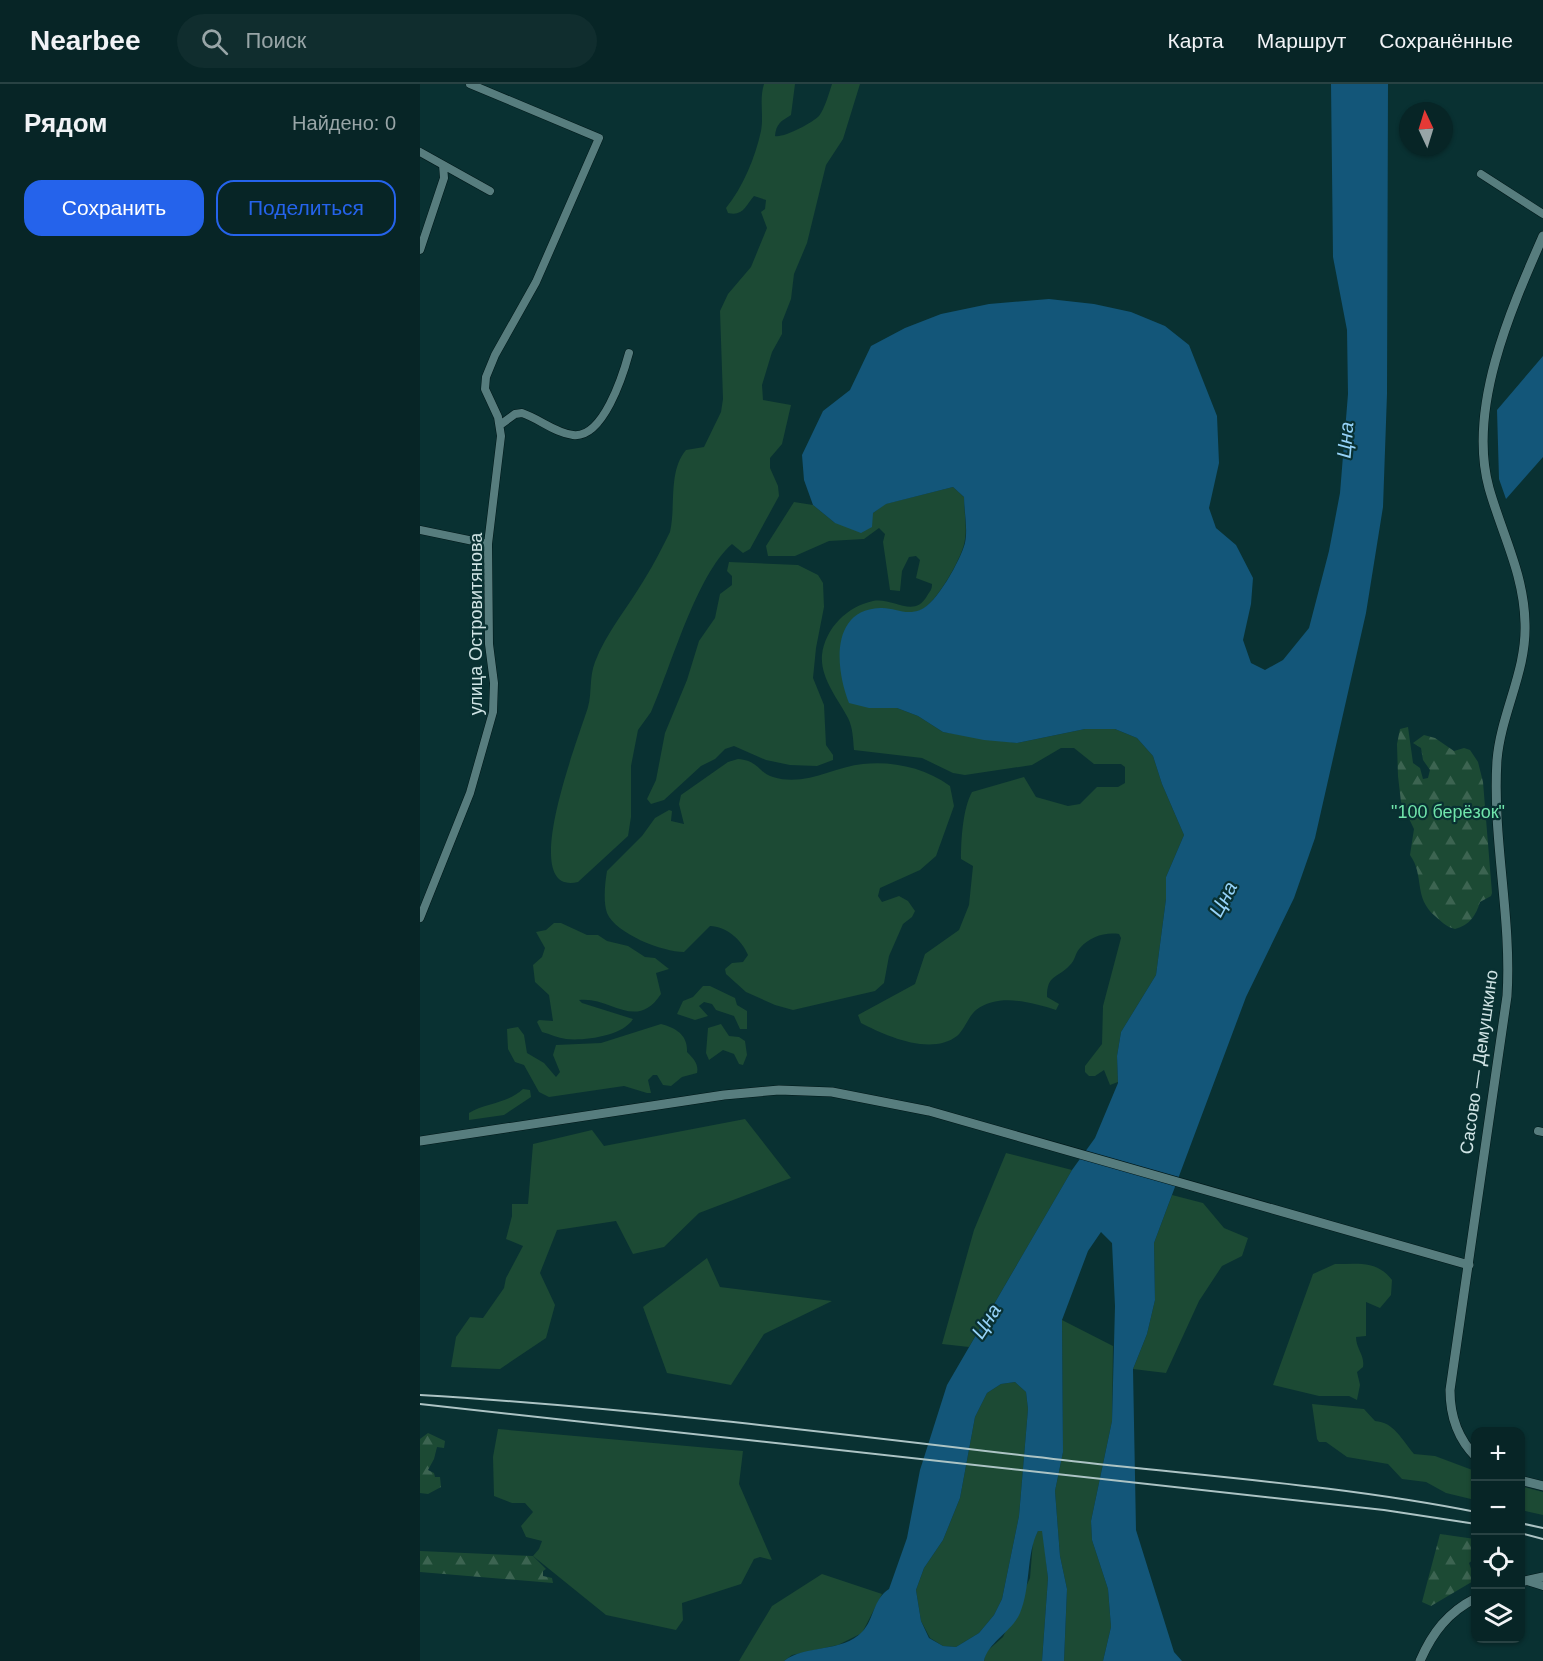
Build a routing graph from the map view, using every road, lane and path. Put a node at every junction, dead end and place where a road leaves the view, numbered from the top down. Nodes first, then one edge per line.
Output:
1 (470, 84) edge
2 (420, 152) edge
3 (443, 165) junction
4 (1481, 174) dead end
5 (490, 191) dead end
6 (1543, 214) edge
7 (1543, 236) edge
8 (420, 250) edge
9 (629, 353) dead end
10 (500, 425) junction
11 (420, 530) edge
12 (488, 544) junction
13 (420, 918) edge
14 (420, 1141) edge
15 (1469, 1265) junction
16 (1471, 1449) edge
17 (1525, 1481) edge
18 (1543, 1486) edge
19 (1543, 1577) edge
20 (1525, 1582) edge
21 (1525, 1582) edge
22 (1543, 1586) edge
23 (1471, 1601) edge
24 (1420, 1661) edge

1 - 10 street, улица Островитянова
2 - 3 street
3 - 5 street
3 - 8 street
4 - 6 street
7 - 15 street, Сасово — Демушкино
9 - 10 street
10 - 12 street, улица Островитянова
11 - 12 street
12 - 13 street, улица Островитянова
14 - 15 street
15 - 16 street, Сасово — Демушкино
17 - 18 street
19 - 20 street
21 - 22 street
23 - 24 street

